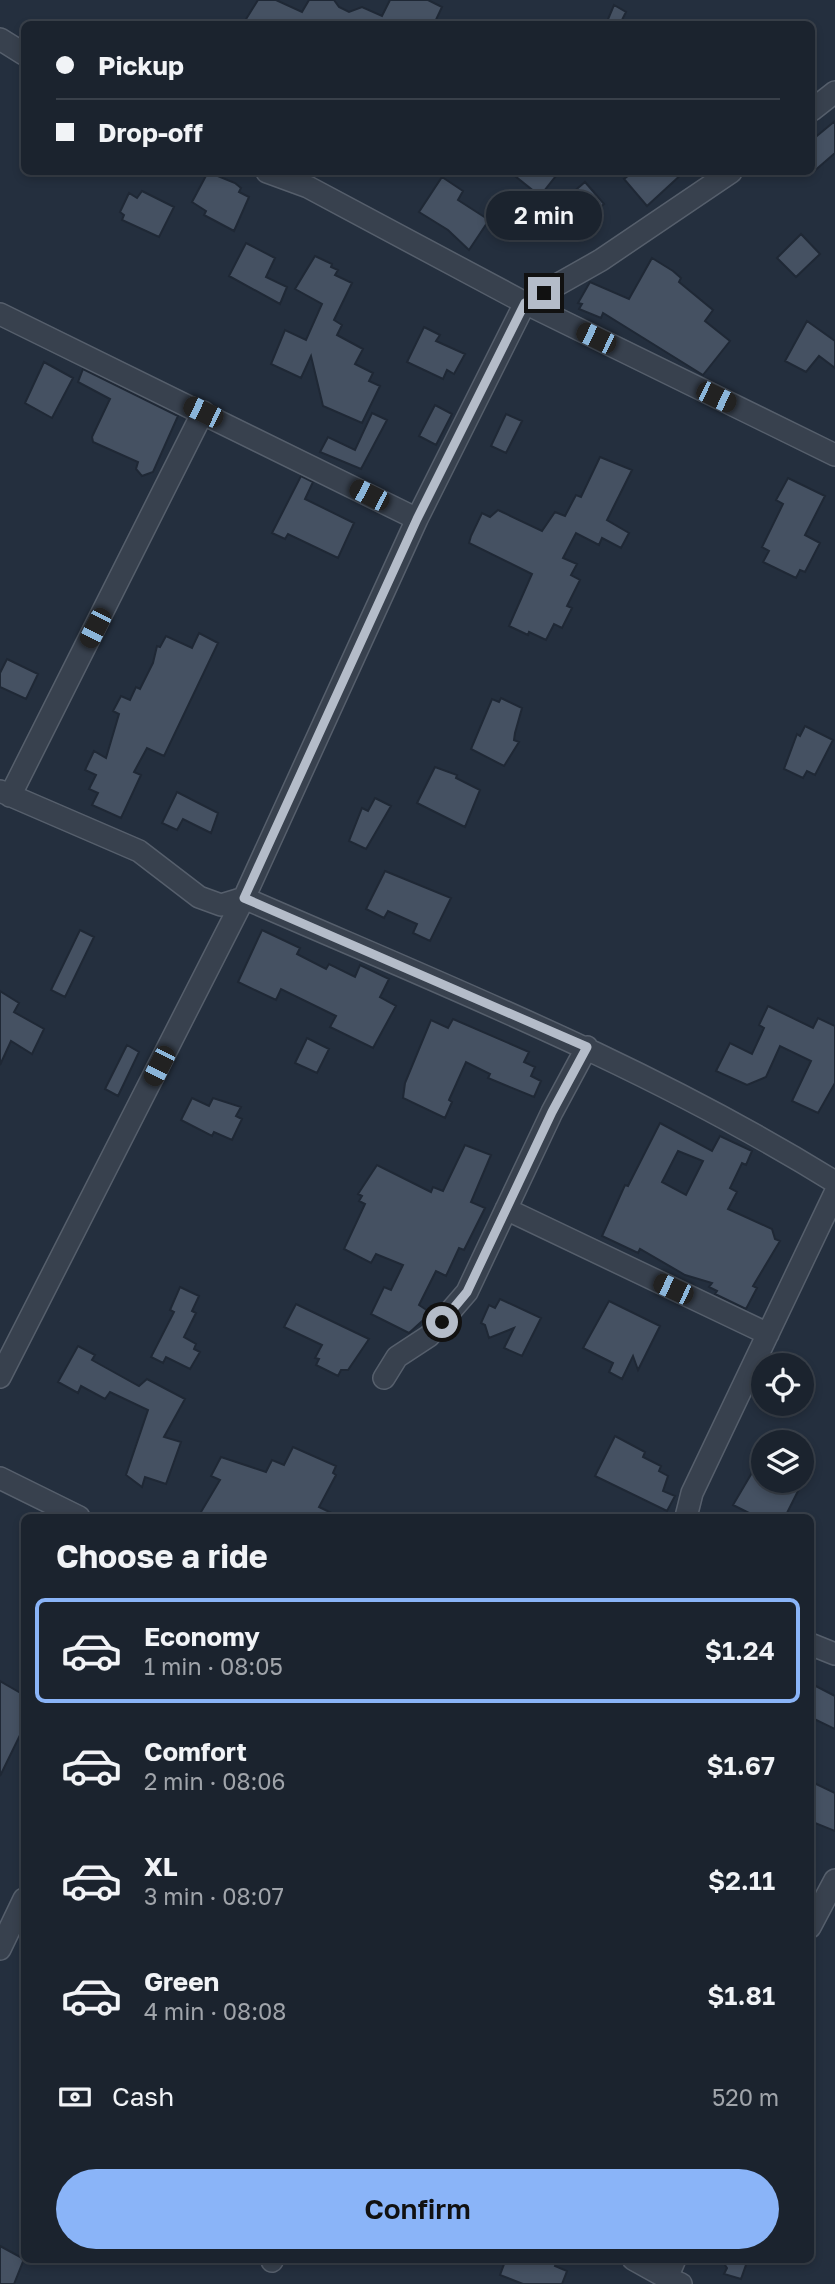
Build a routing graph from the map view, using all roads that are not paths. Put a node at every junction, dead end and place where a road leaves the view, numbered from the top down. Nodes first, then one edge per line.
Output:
1 (0, 39) edge
2 (21, 52) edge
3 (835, 92) edge
4 (815, 108) edge
5 (275, 175) edge
6 (728, 175) edge
7 (525, 303) junction
8 (0, 314) edge
9 (203, 412) junction
10 (835, 455) edge
11 (417, 519) junction
12 (5, 794) edge
13 (244, 898) junction
14 (587, 1047) junction
15 (835, 1182) edge
16 (835, 1193) edge
17 (506, 1209) junction
18 (768, 1334) junction
19 (0, 1377) edge
20 (384, 1378) dead end
21 (0, 1478) edge
22 (73, 1514) edge
23 (687, 1514) edge
24 (814, 1646) edge
25 (835, 1654) edge
26 (835, 1880) edge
27 (21, 1905) edge
28 (821, 1908) edge
29 (0, 1949) edge
30 (644, 2263) edge
31 (674, 2274) edge

1 - 2 street
3 - 4 street
5 - 7 street
6 - 7 street
7 - 10 street
7 - 11 street
8 - 9 street
9 - 11 street
9 - 12 street
11 - 13 street
12 - 13 street
13 - 14 street
13 - 19 street
14 - 15 street
14 - 17 street
16 - 18 street
17 - 18 street
17 - 20 street
18 - 23 street
21 - 22 street
24 - 25 street
26 - 28 street
27 - 29 street
30 - 31 street

